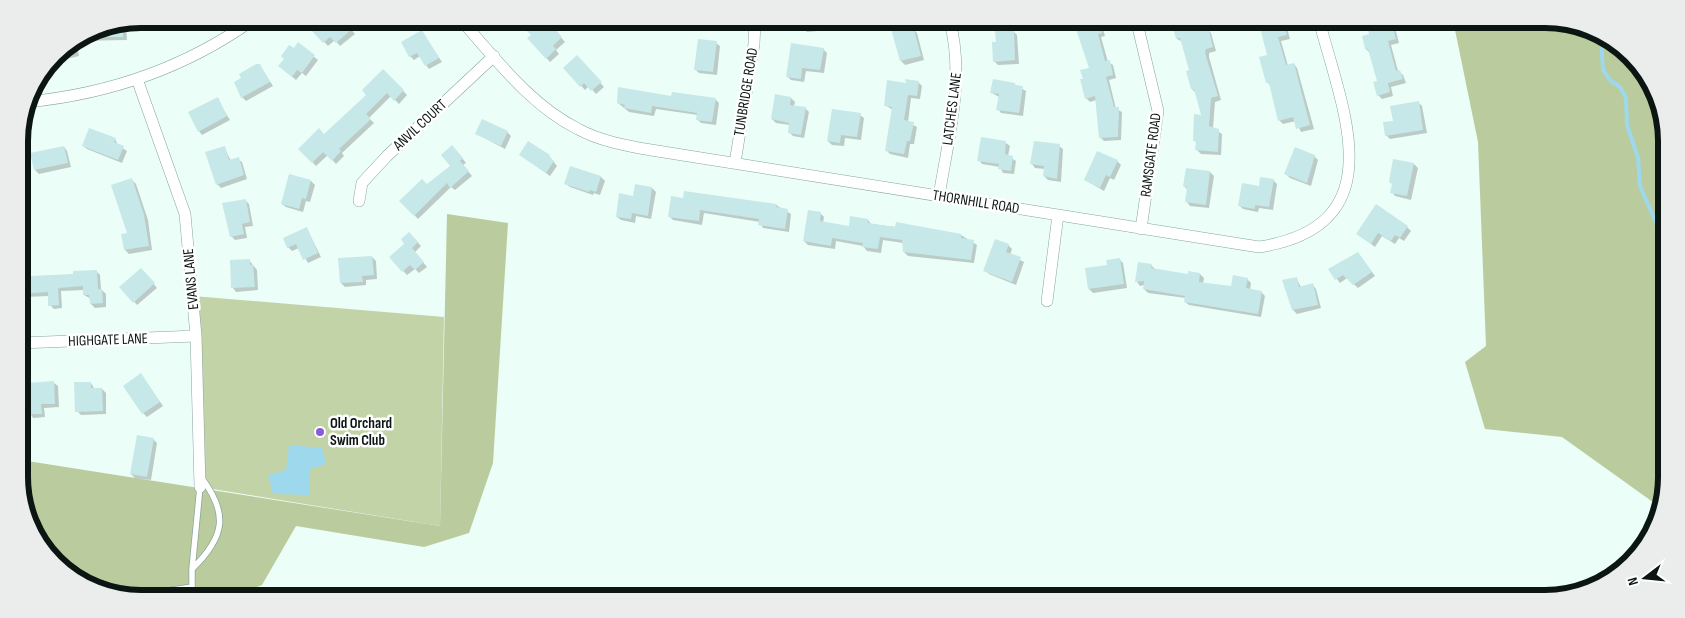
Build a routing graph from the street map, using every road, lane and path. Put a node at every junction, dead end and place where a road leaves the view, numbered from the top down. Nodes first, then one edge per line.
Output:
1 (240, 28) edge
2 (468, 28) edge
3 (755, 28) edge
4 (951, 28) edge
5 (1138, 28) edge
6 (1321, 28) edge
7 (494, 56) junction
8 (137, 79) junction
9 (34, 101) edge
10 (735, 163) junction
11 (939, 196) junction
12 (359, 201) dead end
13 (1058, 216) junction
14 (1141, 229) junction
15 (1047, 301) dead end
16 (196, 336) junction
17 (28, 344) edge
18 (200, 481) junction
19 (192, 568) junction
20 (192, 590) edge

1 - 8 street
2 - 7 street, THORNHILL ROAD
3 - 10 street, TUNBRIDGE ROAD
4 - 11 street, LATCHES LANE
5 - 14 street, RAMSGATE ROAD
6 - 14 street, THORNHILL ROAD
7 - 10 street, THORNHILL ROAD
7 - 12 street, ANVIL COURT
8 - 9 street
8 - 16 street, EVANS LANE
10 - 11 street, THORNHILL ROAD
11 - 13 street, THORNHILL ROAD
13 - 14 street, THORNHILL ROAD
13 - 15 street
16 - 17 street, HIGHGATE LANE
16 - 18 street, EVANS LANE
18 - 19 lane
18 - 19 lane
19 - 20 lane

